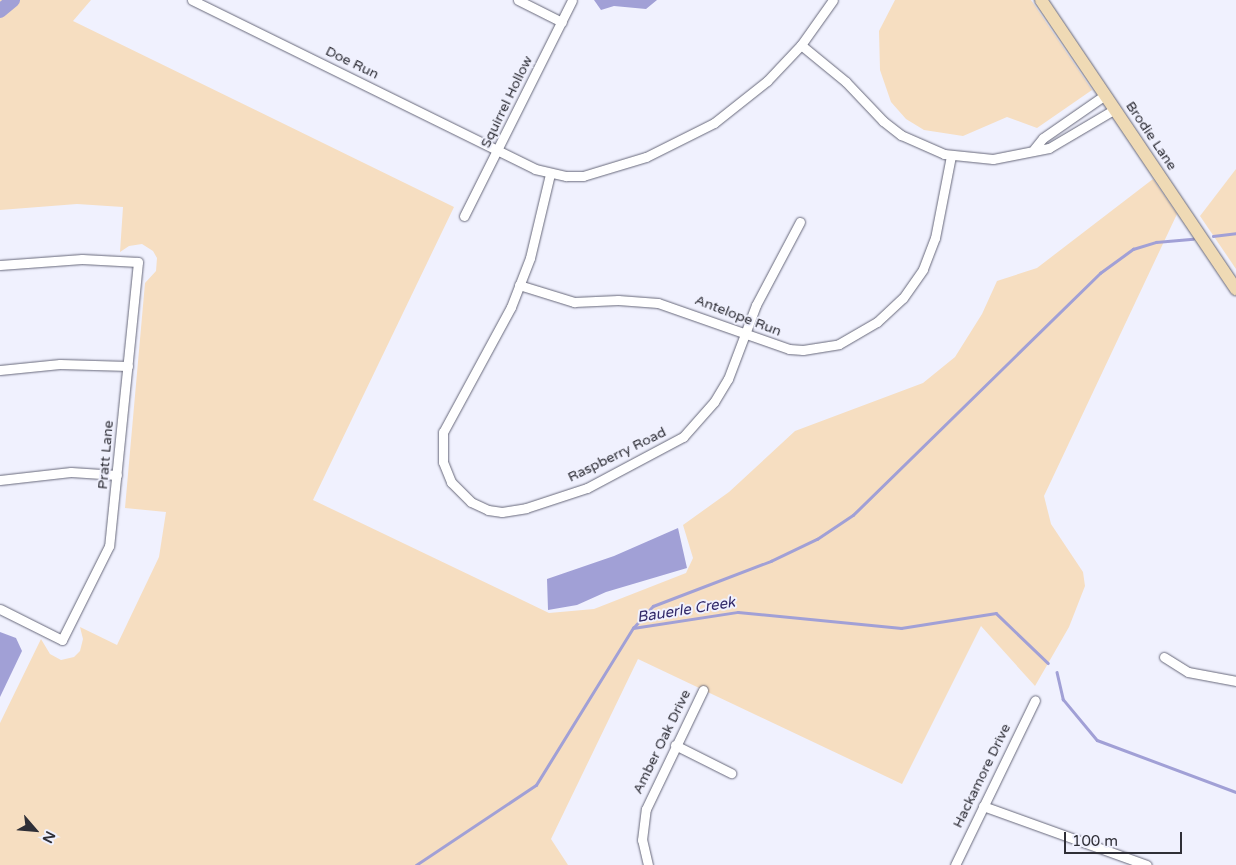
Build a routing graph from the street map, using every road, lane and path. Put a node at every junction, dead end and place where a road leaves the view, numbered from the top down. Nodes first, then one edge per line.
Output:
1 (192, 0) edge
2 (518, 0) edge
3 (572, 0) edge
4 (1041, 0) edge
5 (831, 1) edge
6 (562, 22) junction
7 (801, 45) junction
8 (1105, 95) junction
9 (1115, 109) junction
10 (1034, 149) junction
11 (498, 150) junction
12 (951, 156) junction
13 (550, 174) junction
14 (464, 216) dead end
15 (800, 222) dead end
16 (0, 265) edge
17 (519, 285) junction
18 (1236, 289) edge
19 (745, 334) junction
20 (128, 366) junction
21 (0, 370) edge
22 (118, 475) junction
23 (0, 480) edge
24 (0, 609) edge
25 (1164, 657) dead end
26 (1236, 681) edge
27 (703, 690) dead end
28 (1035, 700) dead end
29 (675, 745) junction
30 (730, 773) dead end
31 (983, 806) junction
32 (648, 865) edge
33 (955, 865) edge
34 (1147, 865) edge

1 - 11 street, Doe Run
2 - 6 street
3 - 6 street, Squirrel Hollow
4 - 8 main road, Brodie Lane
5 - 7 street
6 - 11 street, Squirrel Hollow
7 - 12 street
7 - 13 street
8 - 9 main road, Brodie Lane
8 - 10 street
9 - 10 street
9 - 18 main road, Brodie Lane
10 - 12 street
11 - 13 street, Doe Run
11 - 14 street, Squirrel Hollow
12 - 19 street, Antelope Run
13 - 17 street, Raspberry Road
15 - 19 street, Raspberry Road
16 - 20 street, Pratt Lane
17 - 19 street, Antelope Run
17 - 19 street, Raspberry Road
20 - 21 street
20 - 22 street, Pratt Lane
22 - 23 street
22 - 24 street, Pratt Lane
25 - 26 street
27 - 29 street, Amber Oak Drive
28 - 31 street, Hackamore Drive
29 - 30 street
29 - 32 street, Amber Oak Drive
31 - 33 street, Hackamore Drive
31 - 34 street

